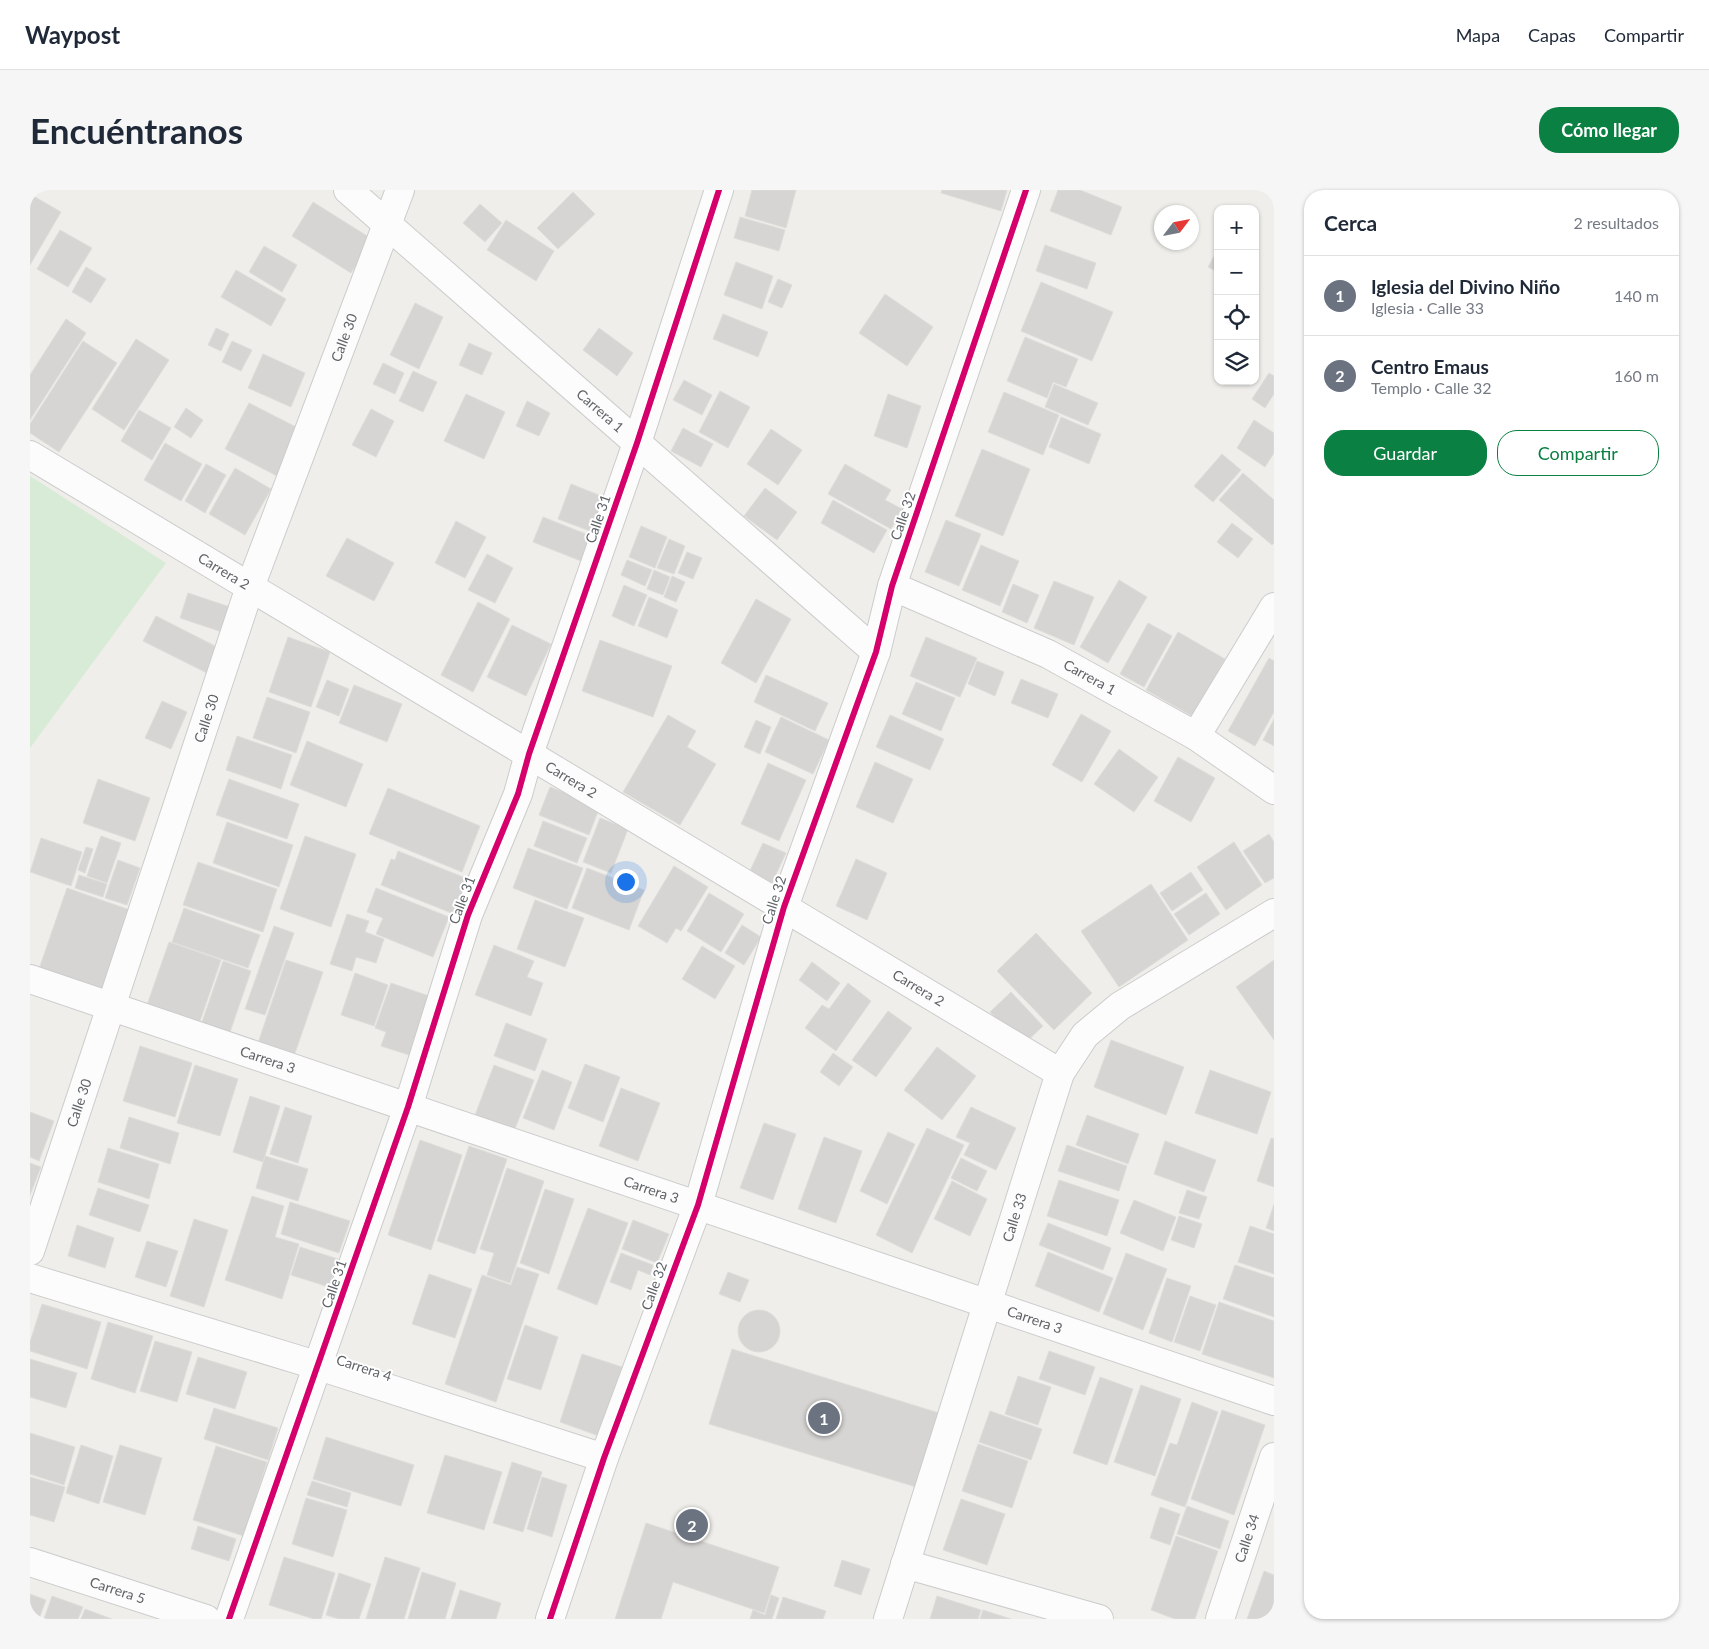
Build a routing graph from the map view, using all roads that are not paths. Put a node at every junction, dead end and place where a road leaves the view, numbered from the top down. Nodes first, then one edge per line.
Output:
1 (348, 190) edge
2 (400, 190) edge
3 (718, 190) edge
4 (1026, 190) edge
5 (387, 224) junction
6 (637, 443) junction
7 (30, 455) edge
8 (892, 586) junction
9 (250, 587) junction
10 (1274, 607) edge
11 (876, 652) junction
12 (1196, 736) junction
13 (529, 754) junction
14 (1274, 790) edge
15 (784, 907) junction
16 (1274, 913) edge
17 (30, 979) edge
18 (112, 1007) junction
19 (1060, 1073) junction
20 (408, 1107) junction
21 (698, 1205) junction
22 (30, 1251) edge
23 (30, 1278) edge
24 (988, 1304) junction
25 (319, 1366) junction
26 (1274, 1401) edge
27 (1274, 1457) edge
28 (604, 1458) junction
29 (30, 1562) edge
30 (905, 1564) junction
31 (206, 1619) edge
32 (229, 1619) edge
33 (550, 1619) edge
34 (888, 1619) edge
35 (1099, 1619) edge
36 (1220, 1619) edge

1 - 5 street, Carrera 1
2 - 5 street, Calle 30
3 - 6 street, Calle 31
4 - 8 street, Calle 32
5 - 6 street, Carrera 1
5 - 9 street, Calle 30
6 - 11 street, Carrera 1
6 - 13 street, Calle 31
7 - 9 street, Carrera 2
8 - 11 street, Calle 32
8 - 12 street, Carrera 1
9 - 13 street, Carrera 2
9 - 18 street, Calle 30
10 - 12 street
11 - 15 street, Calle 32
12 - 14 street, Carrera 1
13 - 15 street, Carrera 2
13 - 20 street, Calle 31
15 - 19 street, Carrera 2
15 - 21 street, Calle 32
16 - 19 street, Calle 33
17 - 18 street, Carrera 3
18 - 20 street, Carrera 3
18 - 22 street, Calle 30
19 - 24 street, Calle 33
20 - 21 street, Carrera 3
20 - 25 street, Calle 31
21 - 24 street, Carrera 3
21 - 28 street, Calle 32
23 - 25 street, Carrera 4
24 - 26 street, Carrera 3
24 - 30 street, Calle 33
25 - 28 street, Carrera 4
25 - 32 street, Calle 31
27 - 36 street, Calle 34
28 - 33 street, Calle 32
29 - 31 street, Carrera 5
30 - 34 street, Calle 33
30 - 35 street

